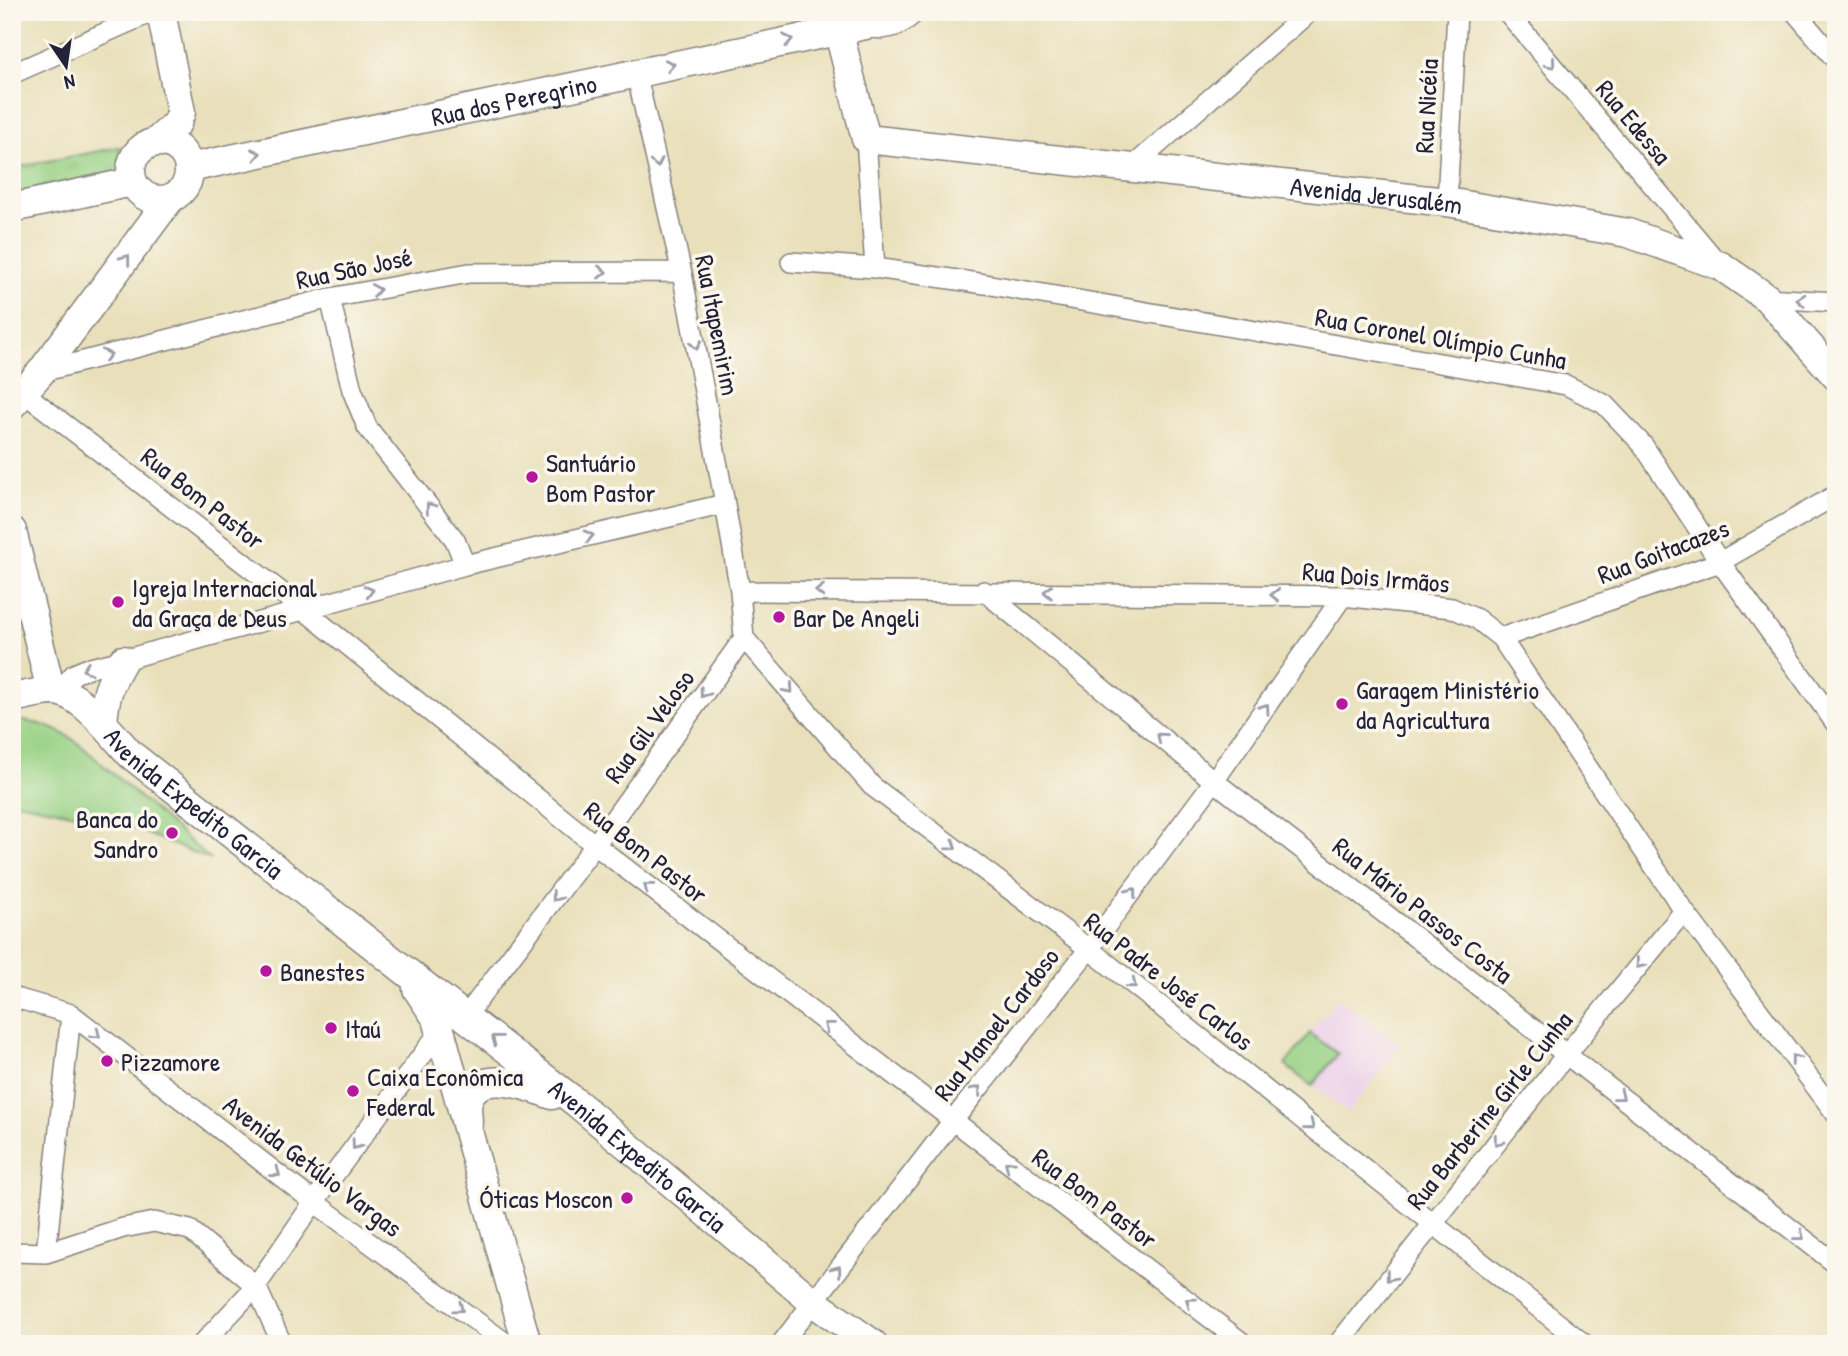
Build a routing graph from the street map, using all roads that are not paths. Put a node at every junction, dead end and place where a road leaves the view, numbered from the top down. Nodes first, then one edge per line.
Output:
1 (152, 12) edge
2 (161, 12) edge
3 (909, 12) edge
4 (1309, 12) edge
5 (1457, 12) edge
6 (1507, 12) edge
7 (1795, 12) edge
8 (850, 19) edge
9 (1836, 60) edge
10 (636, 72) junction
11 (12, 74) edge
12 (866, 139) junction
13 (176, 154) junction
14 (1130, 169) junction
15 (132, 182) junction
16 (170, 199) junction
17 (1447, 202) junction
18 (12, 208) edge
19 (791, 262) dead end
20 (1721, 266) junction
21 (875, 268) junction
22 (684, 278) junction
23 (330, 298) junction
24 (1767, 298) junction
25 (1836, 302) edge
26 (1836, 376) edge
27 (25, 390) edge
28 (1836, 495) edge
29 (725, 504) junction
30 (12, 531) edge
31 (1720, 562) junction
32 (466, 565) junction
33 (740, 591) junction
34 (984, 591) junction
35 (1343, 596) junction
36 (303, 609) junction
37 (744, 638) junction
38 (1500, 638) junction
39 (123, 660) junction
40 (55, 691) junction
41 (12, 698) edge
42 (103, 723) junction
43 (1836, 724) edge
44 (1214, 781) junction
45 (595, 845) junction
46 (1684, 911) junction
47 (1089, 949) junction
48 (402, 969) junction
49 (12, 998) edge
50 (71, 1014) junction
51 (466, 1016) junction
52 (440, 1031) junction
53 (1566, 1055) junction
54 (578, 1104) junction
55 (1836, 1114) edge
56 (952, 1122) junction
57 (467, 1135) junction
58 (314, 1202) junction
59 (1432, 1224) junction
60 (12, 1252) edge
61 (46, 1253) junction
62 (1836, 1264) edge
63 (256, 1286) junction
64 (813, 1302) junction
65 (500, 1342) edge
66 (202, 1344) edge
67 (282, 1344) edge
68 (527, 1344) edge
69 (781, 1344) edge
70 (873, 1344) edge
71 (1244, 1344) edge
72 (1338, 1344) edge
73 (1584, 1344) edge

1 - 11 street
2 - 13 street
3 - 8 street, Rua dos Peregrino
4 - 14 street
5 - 17 street, Rua Nicéia
6 -> 20 street, Rua Edessa
7 - 9 street
10 -> 8 street, Rua dos Peregrino
8 - 12 street
13 -> 10 street, Rua dos Peregrino
10 -> 22 street, Rua Itapemirim
12 - 14 street, Avenida Jerusalém
12 - 21 street
13 - 15 street
13 - 16 street
14 - 17 street, Avenida Jerusalém
15 - 16 street
15 - 18 street
27 -> 16 street
17 - 20 street, Avenida Jerusalém
19 - 21 street, Rua Coronel Olímpio Cunha
20 - 24 street, Avenida Jerusalém
21 - 31 street, Rua Coronel Olímpio Cunha
23 -> 22 street, Rua São José
22 -> 29 street, Rua Itapemirim
27 -> 23 street, Rua São José
32 -> 23 street
25 -> 24 street
24 - 26 street, Avenida Jerusalém
27 - 36 street, Rua Bom Pastor
28 - 31 street, Rua Goitacazes
32 -> 29 street
29 - 33 street, Rua Itapemirim
30 - 40 street
31 - 38 street, Rua Goitacazes
31 - 43 street, Rua Coronel Olímpio Cunha
36 -> 32 street
34 -> 33 street, Rua Dois Irmãos
33 - 37 street
35 -> 34 street, Rua Dois Irmãos
44 -> 34 street, Rua Mário Passos Costa
35 - 38 street, Rua Dois Irmãos
44 -> 35 street, Rua Manoel Cardoso
36 - 39 street
36 - 45 street, Rua Bom Pastor
37 -> 45 street, Rua Gil Veloso
37 -> 47 street, Rua Padre José Carlos
38 - 46 street, Rua Dois Irmãos
39 -> 40 street
39 - 42 street
40 - 41 street
40 - 42 street, Avenida Expedito Garcia
42 - 48 street, Avenida Expedito Garcia
47 -> 44 street, Rua Manoel Cardoso
44 - 53 street, Rua Mário Passos Costa
45 -> 51 street, Rua Gil Veloso
56 -> 45 street, Rua Bom Pastor
46 -> 53 street, Rua Barberine Girle Cunha
55 -> 46 street, Rua Dois Irmãos
56 -> 47 street, Rua Manoel Cardoso
47 -> 59 street, Rua Padre José Carlos
48 - 51 street, Avenida Expedito Garcia
48 - 52 street, Avenida Expedito Garcia
49 - 50 street, Avenida Getúlio Vargas
50 -> 58 street, Avenida Getúlio Vargas
50 - 61 street
54 -> 51 street, Avenida Expedito Garcia
52 - 57 street, Avenida Expedito Garcia
52 -> 58 street
53 -> 59 street, Rua Barberine Girle Cunha
53 -> 62 street, Rua Mário Passos Costa
54 - 57 street
54 - 64 street, Avenida Expedito Garcia
64 -> 56 street, Rua Manoel Cardoso
71 -> 56 street, Rua Bom Pastor
57 - 68 street, Avenida Expedito Garcia
58 - 63 street
58 -> 65 street, Avenida Getúlio Vargas
59 -> 72 street, Rua Barberine Girle Cunha
59 - 73 street, Rua Padre José Carlos
60 - 61 street
61 - 63 street
63 - 66 street
63 - 67 street
64 - 69 street, Rua Manoel Cardoso
64 - 70 street, Avenida Expedito Garcia

